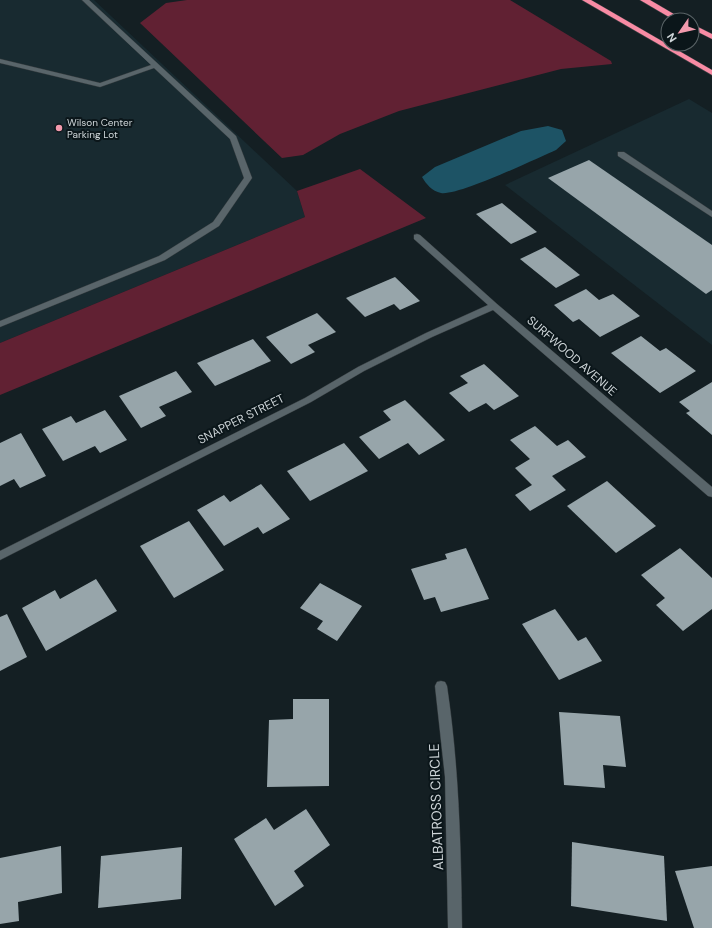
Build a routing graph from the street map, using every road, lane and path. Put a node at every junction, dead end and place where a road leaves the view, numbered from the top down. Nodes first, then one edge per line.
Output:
1 (85, 0) edge
2 (586, 0) edge
3 (644, 0) edge
4 (666, 12) edge
5 (700, 31) edge
6 (712, 38) edge
7 (0, 61) edge
8 (155, 66) junction
9 (712, 73) edge
10 (621, 154) dead end
11 (712, 216) edge
12 (417, 237) dead end
13 (494, 306) junction
14 (0, 324) edge
15 (712, 494) edge
16 (0, 556) edge
17 (441, 686) dead end
18 (455, 928) edge

1 - 8 street
2 - 9 highway
3 - 4 highway
5 - 6 highway
7 - 8 street
8 - 14 street
10 - 11 street
12 - 13 street, SURFWOOD AVENUE
13 - 15 street, SURFWOOD AVENUE
13 - 16 street, SNAPPER STREET
17 - 18 street, ALBATROSS CIRCLE

